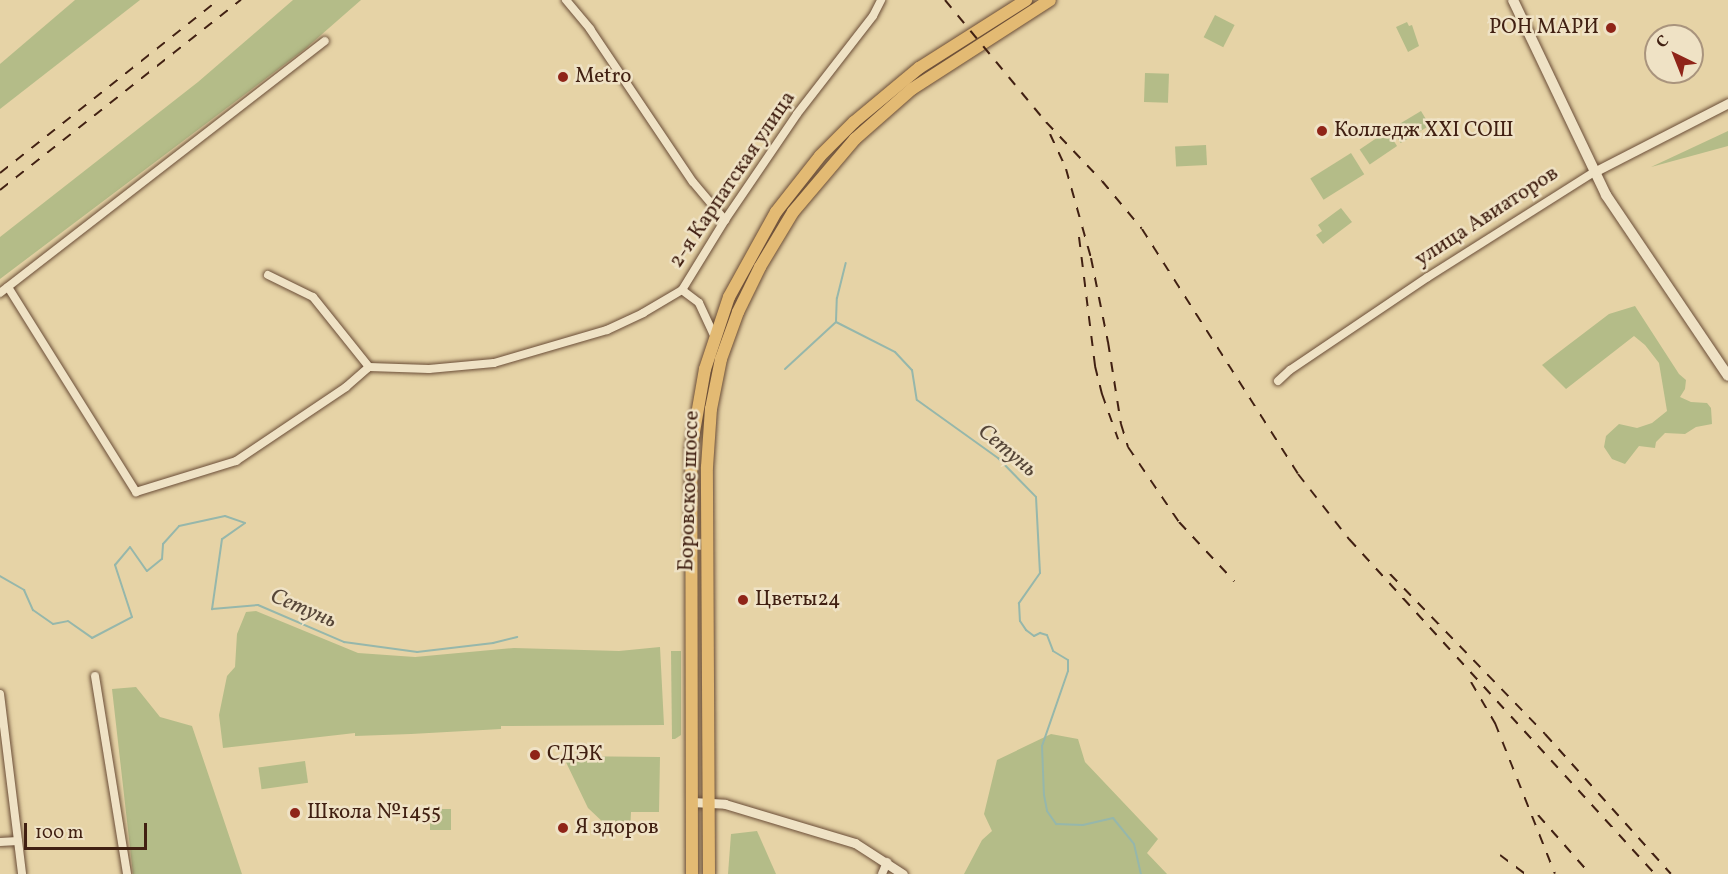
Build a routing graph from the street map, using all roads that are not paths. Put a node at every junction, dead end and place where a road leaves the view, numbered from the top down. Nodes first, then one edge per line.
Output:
1 (566, 0) edge
2 (881, 0) edge
3 (1026, 0) edge
4 (1050, 0) edge
5 (1514, 0) edge
6 (325, 41) dead end
7 (1728, 104) edge
8 (1594, 172) junction
9 (725, 220) junction
10 (268, 275) dead end
11 (8, 287) junction
12 (682, 290) junction
13 (0, 293) edge
14 (715, 337) junction
15 (369, 367) junction
16 (1728, 376) edge
17 (1278, 381) dead end
18 (95, 676) dead end
19 (0, 694) edge
20 (693, 802) junction
21 (709, 802) junction
22 (18, 841) junction
23 (0, 842) edge
24 (887, 862) junction
25 (22, 874) edge
26 (127, 874) edge
27 (692, 874) edge
28 (709, 874) edge
29 (882, 874) edge
30 (903, 874) edge

1 - 9 street
2 - 9 street, 2-я Карпатская улица
3 - 14 main road, Боровское шоссе
4 - 21 main road, Боровское шоссе
5 - 8 main road
6 - 11 street
7 - 8 street, улица Авиаторов
8 - 16 main road
8 - 17 street, улица Авиаторов
9 - 12 street, 2-я Карпатская улица
10 - 15 street
11 - 13 street
11 - 15 street
12 - 14 street
12 - 15 street, 2-я Карпатская улица
14 - 20 main road, Боровское шоссе
18 - 26 street
19 - 22 street
20 - 21 street
20 - 27 main road, Боровское шоссе
21 - 24 street
21 - 28 main road, Боровское шоссе
22 - 23 street
22 - 25 street
24 - 29 street
24 - 30 street

